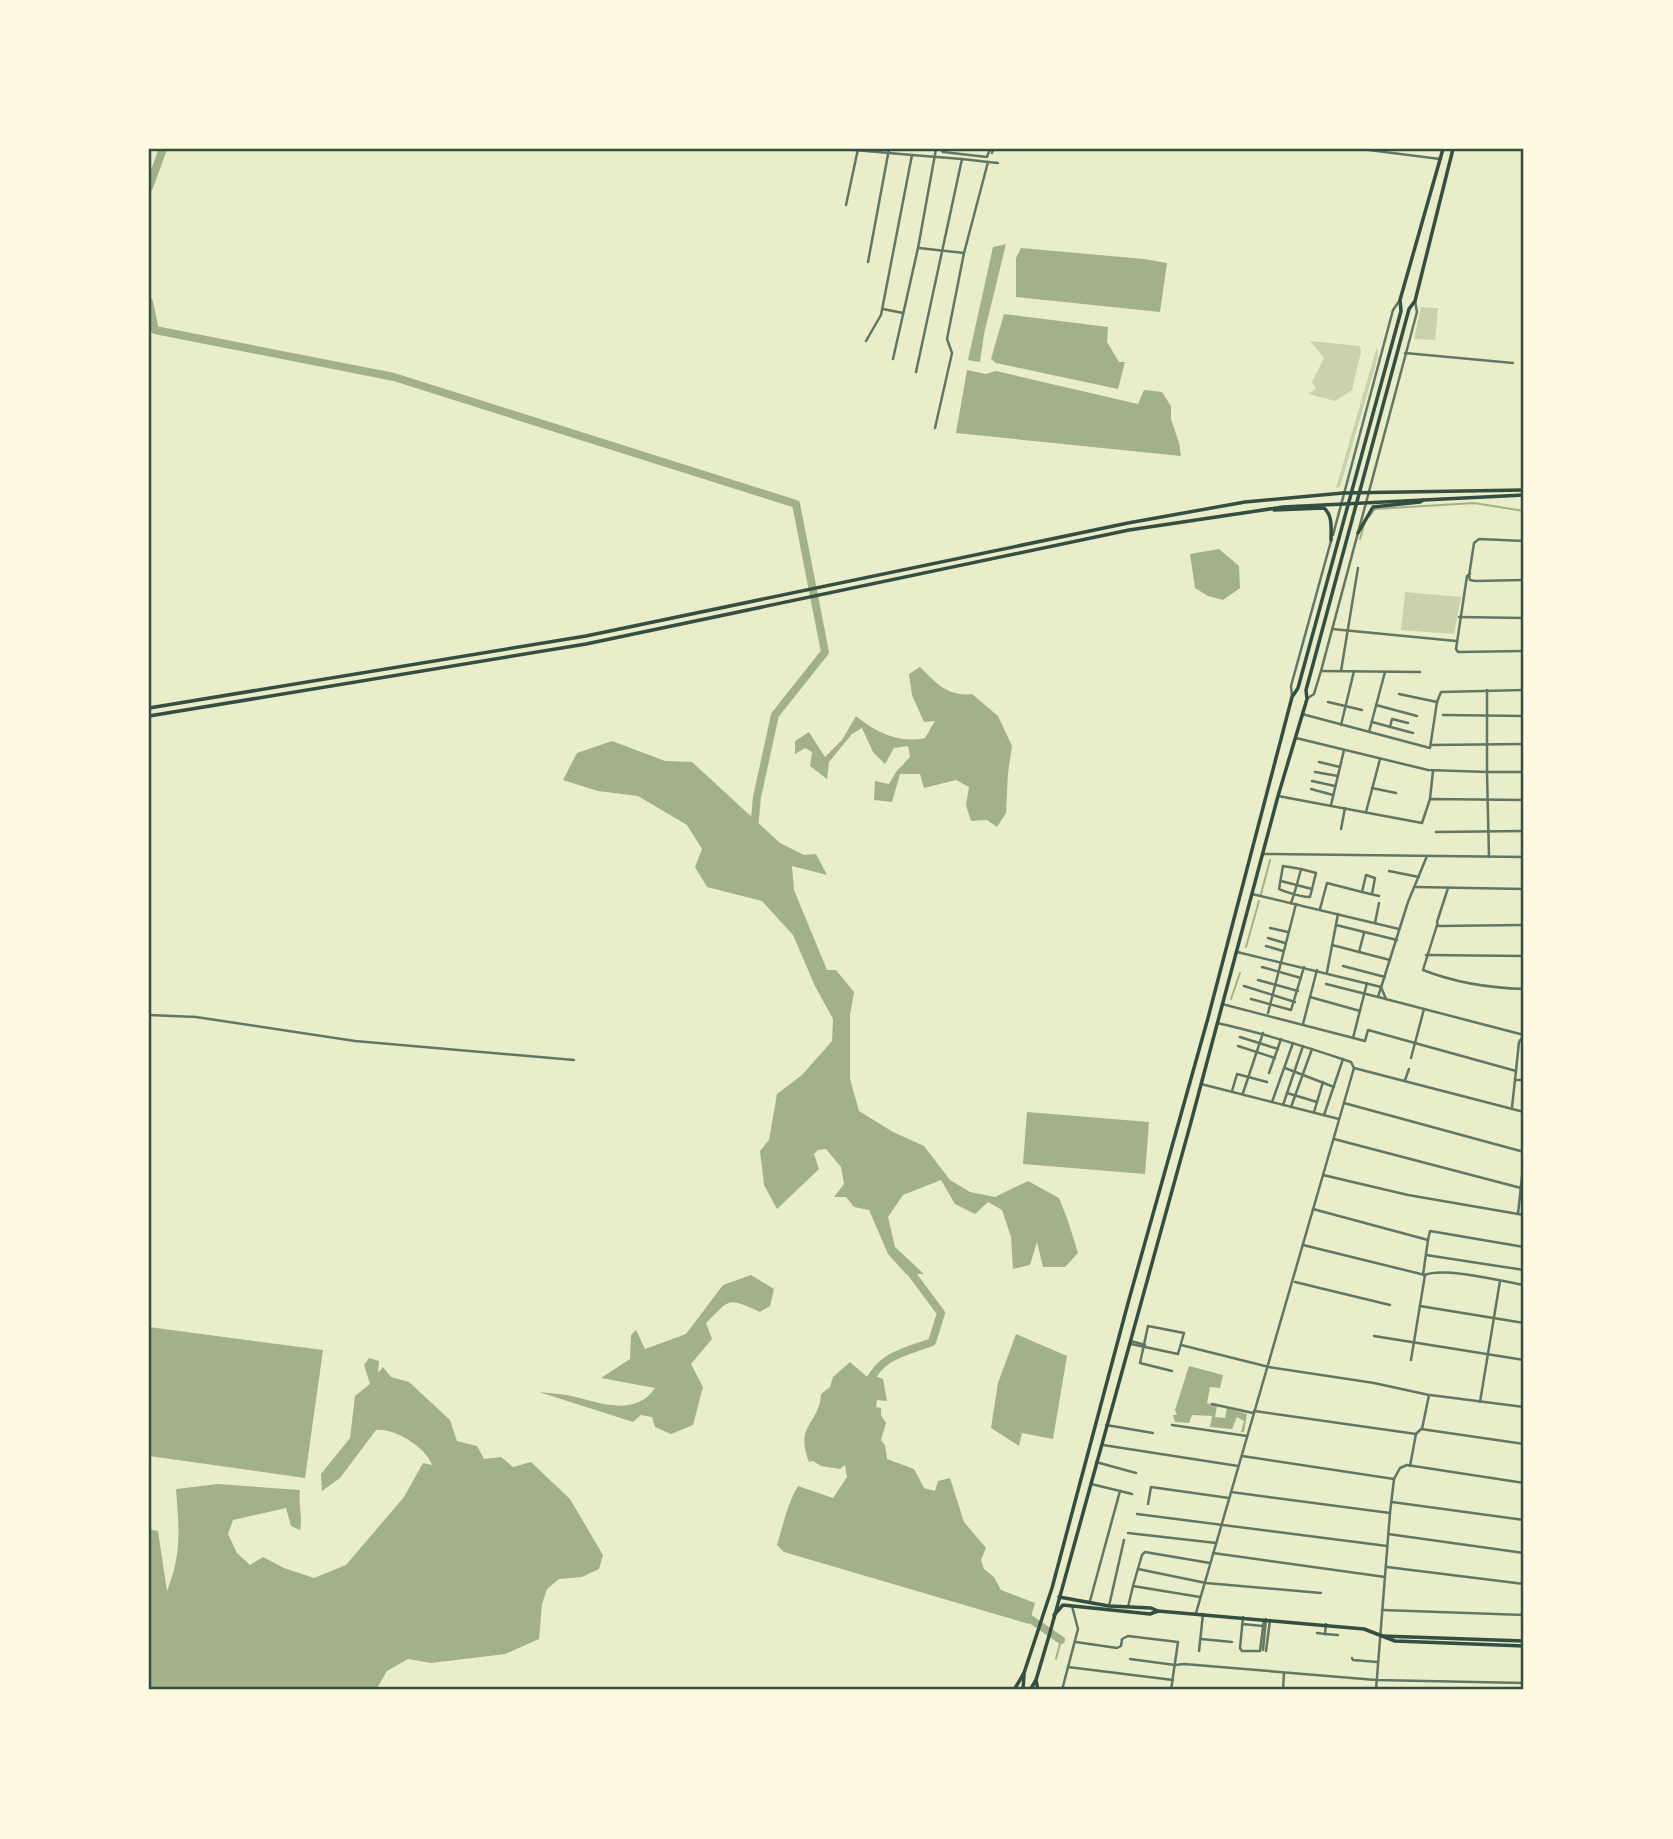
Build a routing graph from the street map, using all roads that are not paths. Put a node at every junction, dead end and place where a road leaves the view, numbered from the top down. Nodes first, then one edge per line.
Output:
1 (844, 149) edge
2 (939, 149) edge
3 (965, 149) edge
4 (1361, 149) edge
5 (1443, 149) edge
6 (1453, 149) edge
7 (858, 150) edge
8 (992, 150) edge
9 (888, 151) edge
10 (964, 154) junction
11 (912, 155) junction
12 (934, 157) junction
13 (962, 159) junction
14 (1440, 159) junction
15 (988, 162) junction
16 (998, 163) dead end
17 (1438, 166) junction
18 (1449, 169) junction
19 (846, 205) dead end
20 (918, 248) junction
21 (942, 251) junction
22 (964, 253) junction
23 (868, 262) dead end
24 (1400, 300) junction
25 (1415, 301) junction
26 (882, 309) junction
27 (904, 313) junction
28 (866, 341) dead end
29 (1405, 353) junction
30 (893, 359) dead end
31 (1513, 363) dead end
32 (916, 372) dead end
33 (935, 428) dead end
34 (1524, 492) edge
35 (1343, 493) junction
36 (1370, 493) junction
37 (1424, 499) junction
38 (1340, 503) junction
39 (1367, 503) junction
40 (1297, 508) junction
41 (1358, 533) junction
42 (1331, 540) junction
43 (1524, 541) edge
44 (1358, 568) dead end
45 (901, 570) junction
46 (1470, 574) junction
47 (902, 577) junction
48 (1524, 580) edge
49 (774, 596) junction
50 (776, 604) junction
51 (1459, 617) junction
52 (1524, 618) edge
53 (623, 628) junction
54 (1332, 629) junction
55 (1346, 631) junction
56 (625, 635) junction
57 (1456, 641) junction
58 (514, 649) junction
59 (1524, 651) edge
60 (495, 652) junction
61 (515, 656) junction
62 (496, 659) junction
63 (1321, 671) junction
64 (1341, 671) junction
65 (1354, 671) junction
66 (1385, 672) junction
67 (1420, 672) dead end
68 (1487, 690) junction
69 (1524, 690) edge
70 (1399, 694) dead end
71 (1292, 697) junction
72 (1307, 699) junction
73 (1328, 702) dead end
74 (1437, 702) junction
75 (1376, 705) junction
76 (1346, 706) junction
77 (149, 708) edge
78 (1362, 710) dead end
79 (1302, 714) junction
80 (1443, 715) dead end
81 (149, 716) edge
82 (1417, 716) dead end
83 (1487, 716) junction
84 (1524, 716) edge
85 (1372, 722) junction
86 (1408, 723) dead end
87 (1341, 725) junction
88 (1390, 727) junction
89 (1369, 732) junction
90 (1413, 733) dead end
91 (1296, 738) junction
92 (1524, 744) edge
93 (1431, 745) junction
94 (1486, 745) junction
95 (1344, 750) junction
96 (1380, 759) junction
97 (1319, 762) dead end
98 (1340, 767) junction
99 (1433, 771) junction
100 (1315, 772) dead end
101 (1487, 772) junction
102 (1524, 772) edge
103 (1271, 774) junction
104 (1338, 776) junction
105 (1284, 778) junction
106 (1312, 781) dead end
107 (1335, 786) junction
108 (1373, 788) junction
109 (1311, 789) dead end
110 (1396, 793) dead end
111 (1333, 794) junction
112 (1278, 796) junction
113 (1430, 799) junction
114 (1524, 800) edge
115 (1488, 801) junction
116 (1331, 805) junction
117 (1345, 808) junction
118 (1366, 812) junction
119 (1341, 829) dead end
120 (1488, 830) junction
121 (1524, 831) edge
122 (1436, 832) dead end
123 (1263, 854) junction
124 (1427, 856) junction
125 (1489, 857) junction
126 (1524, 857) edge
127 (1301, 869) junction
128 (1389, 871) dead end
129 (1419, 877) junction
130 (1280, 881) junction
131 (1297, 885) junction
132 (1414, 887) junction
133 (1312, 888) junction
134 (1448, 888) junction
135 (1524, 889) edge
136 (1362, 892) junction
137 (1252, 894) junction
138 (1294, 894) junction
139 (1372, 894) junction
140 (1379, 896) dead end
141 (1379, 903) dead end
142 (1294, 904) junction
143 (1320, 910) junction
144 (1338, 914) junction
145 (1284, 923) dead end
146 (1375, 923) junction
147 (1290, 924) junction
148 (1336, 925) junction
149 (1437, 925) junction
150 (1524, 925) edge
151 (1270, 928) dead end
152 (1400, 929) junction
153 (1288, 932) junction
154 (1364, 933) junction
155 (1268, 938) dead end
156 (1397, 940) junction
157 (1285, 943) junction
158 (1332, 945) junction
159 (1266, 946) dead end
160 (1283, 950) junction
161 (1237, 952) junction
162 (1359, 952) junction
163 (1426, 955) junction
164 (1524, 956) edge
165 (1390, 960) junction
166 (1280, 961) junction
167 (1343, 966) dead end
168 (1262, 967) dead end
169 (1304, 967) junction
170 (1317, 970) junction
171 (1278, 971) junction
172 (1327, 972) junction
173 (1385, 977) junction
174 (1301, 978) junction
175 (1258, 980) dead end
176 (1367, 983) junction
177 (1325, 984) dead end
178 (1275, 985) junction
179 (1244, 986) dead end
180 (1381, 987) junction
181 (1524, 989) edge
182 (1298, 991) junction
183 (1364, 993) junction
184 (1273, 996) junction
185 (1310, 997) junction
186 (1378, 997) junction
187 (1251, 999) dead end
188 (1386, 999) junction
189 (1295, 1002) junction
190 (1222, 1004) junction
191 (1271, 1004) junction
192 (1424, 1009) junction
193 (1360, 1010) junction
194 (1268, 1014) junction
195 (149, 1015) edge
196 (1217, 1023) junction
197 (1303, 1024) junction
198 (1263, 1033) junction
199 (1524, 1035) edge
200 (1240, 1037) dead end
201 (1353, 1038) junction
202 (1281, 1039) junction
203 (1260, 1043) junction
204 (1293, 1043) junction
205 (1415, 1044) junction
206 (1238, 1046) dead end
207 (1303, 1046) junction
208 (1278, 1049) junction
209 (1312, 1049) junction
210 (1256, 1052) junction
211 (1275, 1058) junction
212 (1411, 1058) dead end
213 (1343, 1059) junction
214 (574, 1060) dead end
215 (1284, 1068) junction
216 (1354, 1068) junction
217 (1409, 1069) dead end
218 (1295, 1071) junction
219 (1516, 1071) junction
220 (1269, 1073) dead end
221 (1303, 1074) junction
222 (1248, 1077) junction
223 (1405, 1080) junction
224 (1515, 1080) junction
225 (1524, 1080) edge
226 (1267, 1082) dead end
227 (1323, 1082) junction
228 (1201, 1084) junction
229 (1334, 1087) junction
230 (1231, 1092) junction
231 (1287, 1093) junction
232 (1243, 1095) junction
233 (1295, 1096) junction
234 (1272, 1102) junction
235 (1317, 1102) junction
236 (1344, 1103) junction
237 (1283, 1105) junction
238 (1291, 1107) junction
239 (1512, 1107) junction
240 (1314, 1112) junction
241 (1524, 1112) edge
242 (1324, 1115) junction
243 (1339, 1119) junction
244 (1334, 1139) junction
245 (1524, 1152) edge
246 (1524, 1158) edge
247 (1324, 1175) junction
248 (1523, 1176) edge
249 (1521, 1188) junction
250 (1313, 1209) junction
251 (1518, 1214) junction
252 (1524, 1215) edge
253 (1428, 1240) junction
254 (1303, 1245) junction
255 (1524, 1247) edge
256 (1426, 1255) junction
257 (1524, 1270) edge
258 (1424, 1275) junction
259 (1293, 1281) junction
260 (1500, 1281) junction
261 (1524, 1284) edge
262 (1132, 1288) junction
263 (1144, 1292) junction
264 (1390, 1305) dead end
265 (1420, 1306) junction
266 (1495, 1319) junction
267 (1524, 1323) edge
268 (1374, 1336) dead end
269 (1131, 1342) junction
270 (1413, 1342) junction
271 (1181, 1345) junction
272 (1145, 1346) junction
273 (1487, 1354) junction
274 (1411, 1360) dead end
275 (1524, 1360) edge
276 (1269, 1367) junction
277 (1172, 1371) dead end
278 (1429, 1395) junction
279 (1480, 1402) junction
280 (1212, 1404) dead end
281 (1524, 1407) edge
282 (1254, 1412) junction
283 (1106, 1425) junction
284 (1172, 1425) dead end
285 (1422, 1429) junction
286 (1153, 1433) dead end
287 (1416, 1434) junction
288 (1247, 1436) junction
289 (1524, 1444) edge
290 (1100, 1445) junction
291 (1241, 1456) junction
292 (1096, 1462) junction
293 (1238, 1466) junction
294 (1410, 1466) junction
295 (1136, 1473) dead end
296 (1394, 1479) junction
297 (1524, 1483) edge
298 (1091, 1484) junction
299 (1119, 1491) junction
300 (1231, 1492) junction
301 (1132, 1494) dead end
302 (1229, 1498) junction
303 (1392, 1502) junction
304 (1148, 1504) dead end
305 (1390, 1513) junction
306 (1137, 1514) dead end
307 (1524, 1520) edge
308 (1221, 1525) junction
309 (1128, 1533) dead end
310 (1388, 1534) junction
311 (1124, 1540) dead end
312 (1216, 1543) junction
313 (1387, 1546) junction
314 (1213, 1553) junction
315 (1524, 1553) edge
316 (1210, 1563) junction
317 (1387, 1567) junction
318 (1138, 1569) junction
319 (1385, 1577) junction
320 (1204, 1583) junction
321 (1524, 1584) edge
322 (1133, 1586) junction
323 (1321, 1593) dead end
324 (1059, 1597) junction
325 (1200, 1597) junction
326 (1090, 1603) junction
327 (1072, 1606) junction
328 (1109, 1606) junction
329 (1128, 1607) junction
330 (1382, 1610) junction
331 (1158, 1611) junction
332 (1196, 1614) junction
333 (1203, 1614) junction
334 (1054, 1615) junction
335 (1524, 1615) edge
336 (1243, 1617) junction
337 (1267, 1619) junction
338 (1242, 1624) junction
339 (1326, 1624) junction
340 (1263, 1626) junction
341 (1317, 1633) dead end
342 (1325, 1634) junction
343 (1338, 1635) dead end
344 (1380, 1635) junction
345 (1200, 1639) junction
346 (1076, 1642) junction
347 (1232, 1642) dead end
348 (1524, 1644) edge
349 (1199, 1651) dead end
350 (1264, 1651) dead end
351 (1352, 1658) dead end
352 (1130, 1660) dead end
353 (1377, 1662) junction
354 (1175, 1665) junction
355 (1068, 1667) junction
356 (1024, 1673) junction
357 (1284, 1673) junction
358 (1173, 1679) junction
359 (1036, 1680) junction
360 (1376, 1680) junction
361 (1524, 1683) edge
362 (1024, 1688) edge
363 (1030, 1689) edge
364 (1014, 1690) edge
365 (1038, 1690) edge
366 (1062, 1690) edge
367 (1171, 1690) edge
368 (1283, 1690) edge
369 (1376, 1690) edge

1 - 7 street
2 - 10 street
2 - 12 street
3 - 10 street
4 - 14 street
5 - 14 main road
6 - 18 main road
7 - 9 street
7 - 19 street
8 - 10 street
9 - 11 street
9 - 23 street
11 - 12 street
11 - 26 street
12 - 13 street
12 - 20 street
13 - 15 street
13 - 21 street
14 - 17 main road
15 - 16 street
15 - 22 street
17 - 18 main road
17 - 24 main road
18 - 25 main road
20 - 21 street
20 - 27 street
21 - 22 street
21 - 32 street
22 - 33 street
24 - 35 street
24 - 71 main road
25 - 29 street
25 - 72 main road
26 - 27 street
26 - 28 street
27 - 30 street
29 - 31 street
29 - 36 street
34 - 36 main road
34 - 37 main road
35 - 36 main road
35 - 38 street
35 - 45 main road
36 - 39 street
37 - 39 main road
37 - 41 main road
38 - 39 main road
38 - 40 main road
38 - 42 street
39 - 41 street
40 - 42 main road
40 - 47 main road
41 - 54 street
42 - 71 street
43 - 46 street
44 - 55 street
45 - 47 main road
45 - 49 main road
46 - 48 street
46 - 51 street
47 - 50 main road
49 - 50 main road
49 - 53 main road
50 - 56 main road
51 - 52 street
51 - 57 street
53 - 56 main road
53 - 58 main road
54 - 55 street
54 - 63 street
55 - 57 street
55 - 64 street
56 - 61 main road
57 - 59 street
58 - 60 main road
58 - 61 main road
60 - 62 main road
60 - 77 main road
61 - 62 main road
62 - 81 main road
63 - 64 street
63 - 72 street
64 - 65 street
65 - 66 street
65 - 76 street
66 - 67 street
66 - 75 street
68 - 69 street
68 - 74 street
68 - 83 street
70 - 74 street
71 - 103 main road
72 - 79 main road
73 - 76 street
74 - 93 street
75 - 82 street
75 - 85 street
76 - 78 street
76 - 87 street
79 - 87 street
79 - 91 main road
80 - 83 street
83 - 84 street
83 - 94 street
85 - 88 street
85 - 89 street
86 - 88 street
87 - 89 street
88 - 90 street
89 - 93 street
91 - 95 street
91 - 105 main road
92 - 94 street
93 - 94 street
94 - 101 street
95 - 96 street
95 - 98 street
96 - 99 street
96 - 108 street
97 - 98 street
98 - 104 street
99 - 101 street
99 - 113 street
100 - 104 street
101 - 102 street
101 - 115 street
103 - 105 main road
103 - 262 main road
104 - 107 street
105 - 112 main road
106 - 107 street
107 - 111 street
108 - 110 street
108 - 118 street
109 - 111 street
111 - 116 street
112 - 116 street
112 - 123 main road
113 - 115 street
113 - 118 street
114 - 115 street
115 - 120 street
116 - 117 street
117 - 118 street
117 - 119 street
120 - 121 street
120 - 122 street
120 - 125 street
123 - 124 street
123 - 137 main road
124 - 125 street
124 - 129 street
125 - 126 street
127 - 130 street
127 - 131 street
127 - 133 street
128 - 129 street
129 - 132 street
130 - 131 street
130 - 138 street
131 - 133 street
131 - 138 street
132 - 134 street
132 - 152 street
133 - 138 street
134 - 135 street
134 - 149 street
136 - 139 street
136 - 139 street
136 - 143 street
137 - 142 street
137 - 161 main road
138 - 142 street
139 - 140 street
141 - 146 street
142 - 143 street
142 - 147 street
143 - 144 street
144 - 146 street
144 - 148 street
145 - 147 street
146 - 152 street
147 - 153 street
148 - 154 street
148 - 158 street
149 - 150 street
149 - 163 street
151 - 153 street
152 - 156 street
153 - 157 street
154 - 156 street
154 - 162 street
155 - 157 street
156 - 165 street
157 - 160 street
158 - 162 street
158 - 172 street
159 - 160 street
160 - 166 street
161 - 166 street
161 - 190 main road
162 - 165 street
163 - 164 street
163 - 181 street
165 - 173 street
166 - 169 street
166 - 171 street
167 - 173 street
168 - 171 street
169 - 170 street
169 - 174 street
170 - 172 street
170 - 185 street
171 - 174 street
171 - 178 street
172 - 176 street
173 - 180 street
174 - 182 street
175 - 178 street
176 - 180 street
176 - 183 street
177 - 183 street
178 - 182 street
178 - 184 street
179 - 184 street
180 - 186 street
180 - 188 street
182 - 189 street
183 - 186 street
183 - 193 street
184 - 189 street
184 - 191 street
185 - 193 street
185 - 197 street
186 - 188 street
187 - 191 street
188 - 192 street
189 - 191 street
190 - 194 street
190 - 196 main road
191 - 194 street
192 - 199 street
192 - 205 street
193 - 201 street
194 - 197 street
195 - 214 street
196 - 198 street
196 - 228 main road
197 - 201 street
198 - 202 street
198 - 203 street
199 - 219 street
200 - 203 street
201 - 205 street
202 - 204 street
202 - 208 street
203 - 208 street
203 - 210 street
204 - 207 street
204 - 215 street
205 - 212 street
205 - 219 street
206 - 210 street
207 - 209 street
207 - 218 street
208 - 211 street
209 - 213 street
209 - 221 street
210 - 211 street
210 - 222 street
211 - 220 street
213 - 216 street
213 - 229 street
215 - 218 street
215 - 234 street
216 - 223 street
216 - 236 street
217 - 223 street
218 - 221 street
218 - 231 street
219 - 224 street
221 - 227 street
221 - 233 street
222 - 226 street
222 - 230 street
222 - 232 street
223 - 239 street
224 - 225 street
224 - 239 street
227 - 229 street
227 - 235 street
228 - 230 street
228 - 263 main road
229 - 242 street
230 - 232 street
231 - 233 street
231 - 237 street
232 - 234 street
233 - 235 street
233 - 238 street
234 - 237 street
235 - 240 street
236 - 243 street
236 - 245 street
237 - 238 street
238 - 240 street
239 - 241 street
240 - 242 street
242 - 243 street
243 - 244 street
244 - 247 street
244 - 249 street
246 - 248 street
247 - 250 street
247 - 251 street
248 - 249 street
249 - 251 street
250 - 253 street
250 - 254 street
251 - 252 street
253 - 255 street
253 - 256 street
254 - 258 street
254 - 259 street
256 - 257 street
256 - 258 street
258 - 260 street
258 - 265 street
259 - 264 street
259 - 276 street
260 - 261 street
260 - 266 street
262 - 263 main road
262 - 356 main road
263 - 269 main road
265 - 266 street
265 - 270 street
266 - 267 street
266 - 273 street
268 - 270 street
269 - 272 street
269 - 283 main road
270 - 273 street
270 - 274 street
271 - 272 street
271 - 272 street
271 - 276 street
272 - 277 street
273 - 275 street
273 - 279 street
276 - 278 street
276 - 282 street
278 - 279 street
278 - 285 street
279 - 281 street
280 - 282 street
282 - 287 street
282 - 288 street
283 - 286 street
283 - 290 main road
284 - 288 street
285 - 287 street
285 - 289 street
287 - 294 street
288 - 291 street
290 - 292 main road
290 - 293 street
291 - 293 street
291 - 296 street
292 - 295 street
292 - 298 main road
293 - 300 street
294 - 296 street
294 - 297 street
296 - 303 street
298 - 299 street
298 - 324 main road
299 - 301 street
299 - 326 street
300 - 302 street
300 - 305 street
302 - 304 street
302 - 308 street
303 - 305 street
303 - 307 street
305 - 310 street
306 - 308 street
308 - 312 street
308 - 313 street
309 - 312 street
310 - 313 street
310 - 315 street
311 - 328 street
312 - 314 street
313 - 317 street
314 - 316 street
314 - 319 street
316 - 318 street
316 - 320 street
317 - 319 street
317 - 321 street
318 - 320 street
318 - 322 street
319 - 330 street
320 - 323 street
320 - 325 street
322 - 325 street
322 - 329 street
324 - 326 main road
324 - 334 main road
325 - 332 street
326 - 328 main road
327 - 331 main road
327 - 334 main road
327 - 346 street
328 - 329 main road
329 - 331 main road
330 - 335 street
330 - 344 street
331 - 332 main road
332 - 333 main road
333 - 336 main road
333 - 345 street
334 - 359 main road
336 - 337 main road
336 - 338 street
337 - 339 main road
337 - 340 street
337 - 350 street
338 - 340 street
338 - 340 street
339 - 342 street
339 - 344 main road
341 - 342 street
342 - 343 street
344 - 348 main road
344 - 353 street
345 - 347 street
345 - 349 street
346 - 354 street
346 - 355 street
351 - 353 street
352 - 354 street
353 - 360 street
354 - 357 street
354 - 358 street
355 - 358 street
355 - 366 street
356 - 362 main road
356 - 364 main road
357 - 360 street
357 - 368 street
358 - 367 street
359 - 363 main road
359 - 365 main road
360 - 361 street
360 - 369 street

